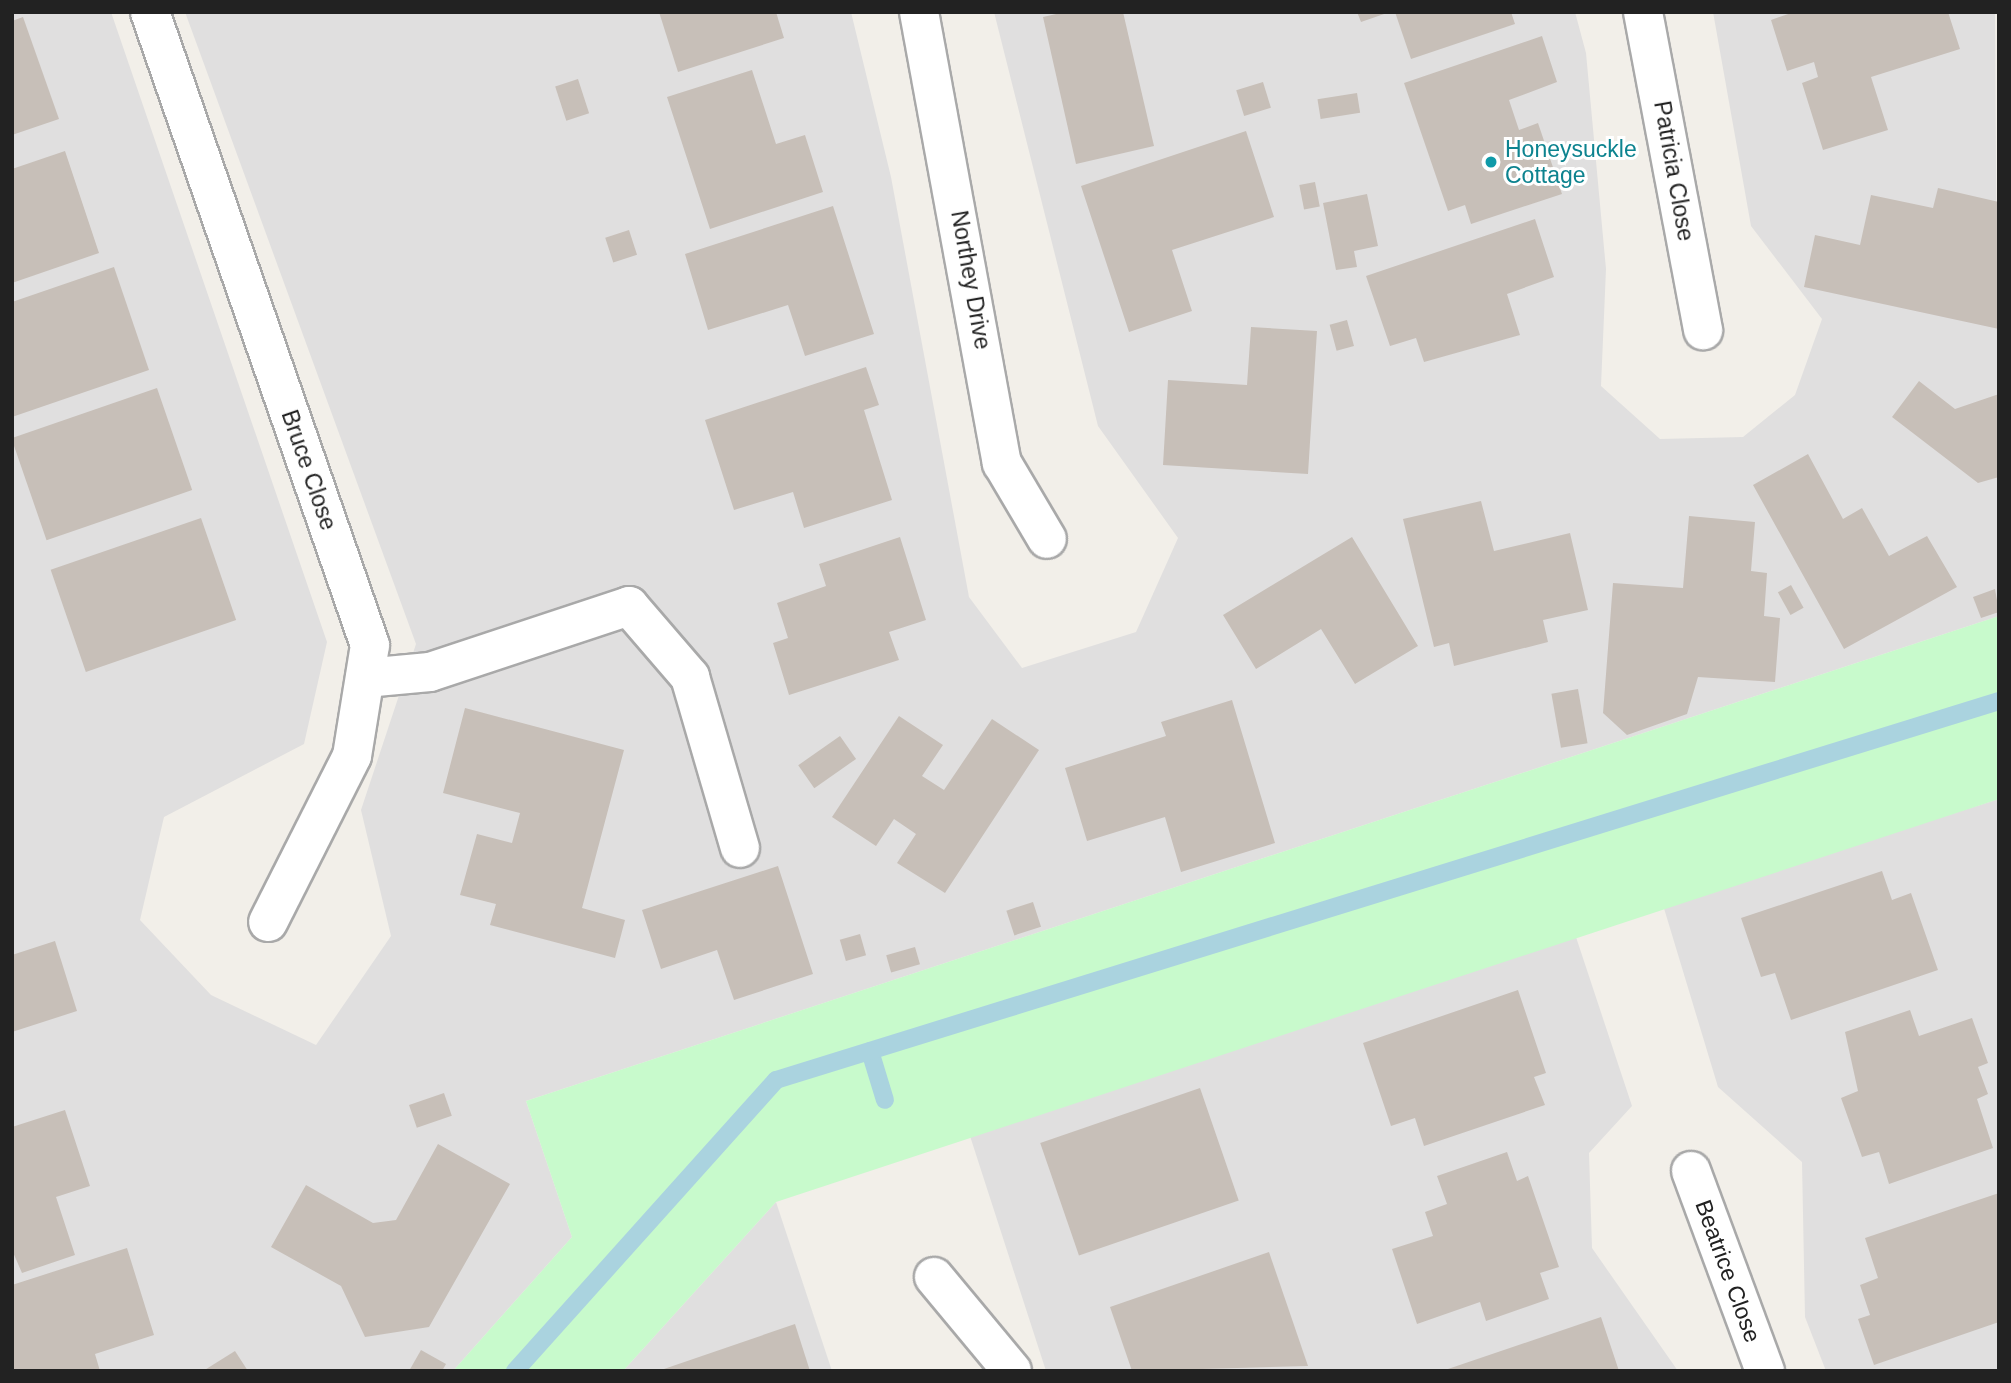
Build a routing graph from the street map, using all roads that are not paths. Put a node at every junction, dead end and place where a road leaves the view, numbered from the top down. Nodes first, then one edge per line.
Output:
1 (150, 12) edge
2 (919, 12) edge
3 (1643, 12) edge
4 (1703, 330) dead end
5 (1047, 538) dead end
6 (365, 678) junction
7 (740, 848) dead end
8 (268, 922) dead end
9 (1691, 1171) dead end
10 (934, 1276) dead end
11 (1013, 1371) edge
12 (1765, 1371) edge

1 - 6 street, Bruce Close
2 - 5 street, Northey Drive
3 - 4 street, Patricia Close
6 - 7 street
6 - 8 street, Bruce Close
9 - 12 street, Beatrice Close
10 - 11 street

